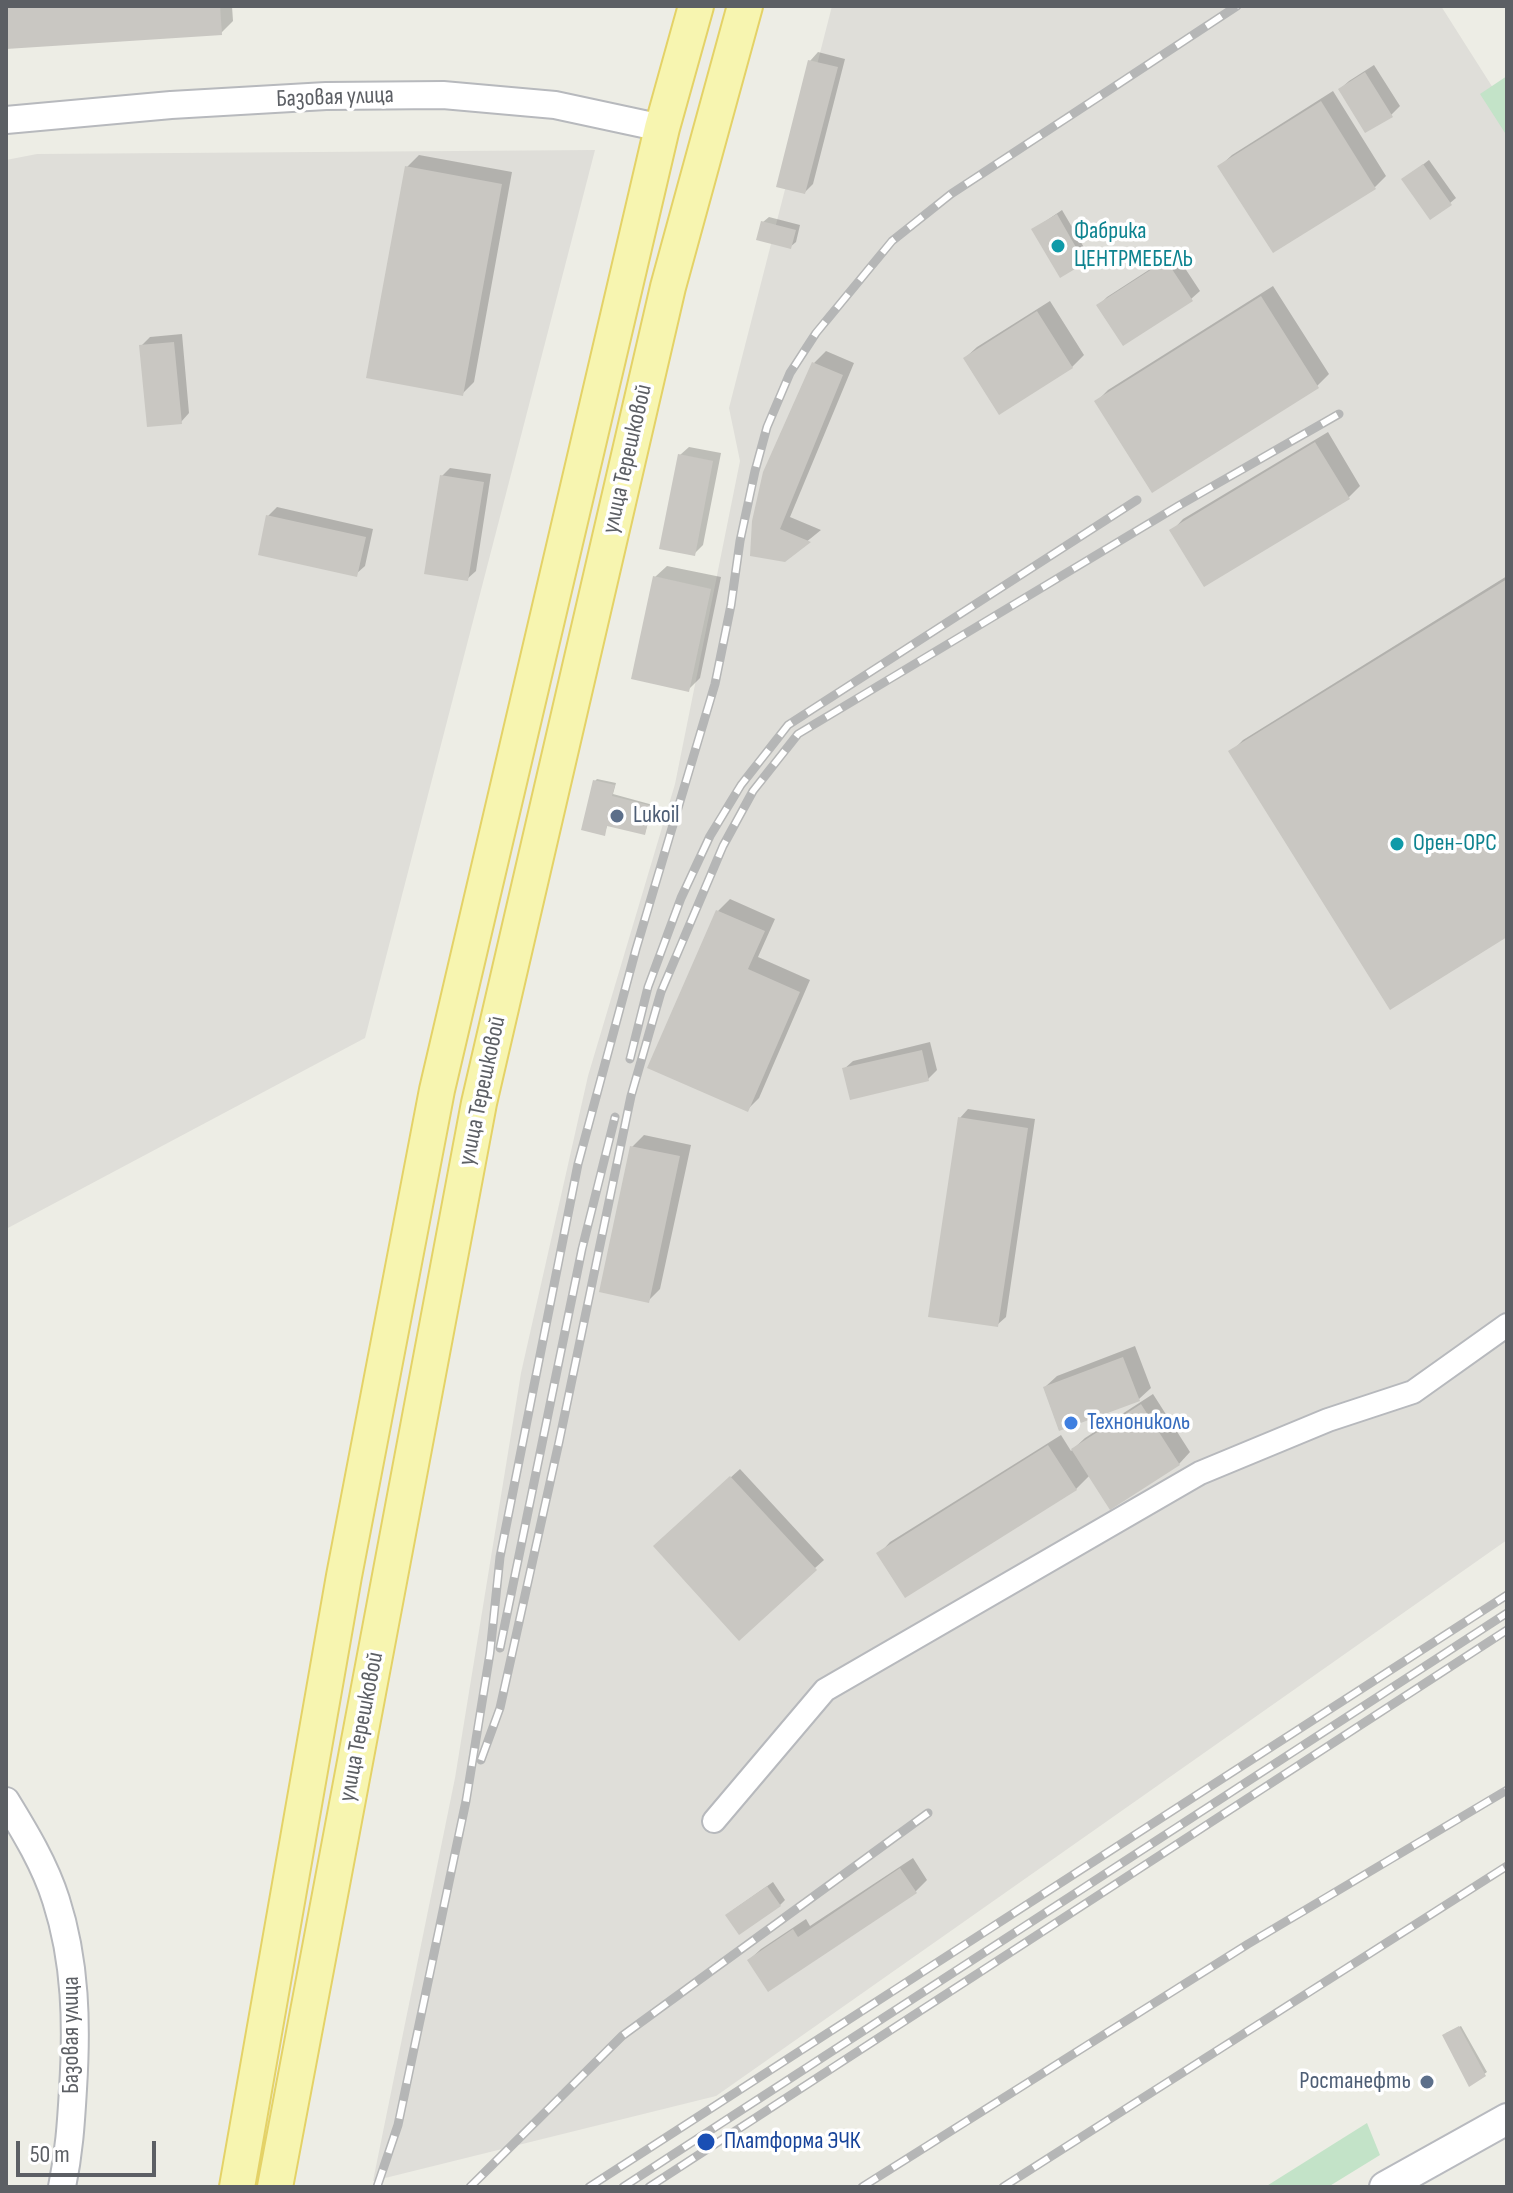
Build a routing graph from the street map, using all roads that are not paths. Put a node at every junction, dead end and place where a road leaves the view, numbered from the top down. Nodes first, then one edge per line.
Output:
1 (696, 6) edge
2 (745, 6) edge
3 (6, 120) edge
4 (662, 128) junction
5 (707, 139) junction
6 (493, 855) junction
7 (533, 865) junction
8 (1507, 1325) edge
9 (6, 1801) edge
10 (714, 1821) dead end
11 (1507, 2119) edge
12 (239, 2179) edge
13 (276, 2183) edge
14 (62, 2187) edge
15 (1385, 2187) edge

1 - 4 main road, улица Терешковой
2 - 5 main road, улица Терешковой
3 - 4 street, Базовая улица
4 - 5 main road
4 - 6 main road, улица Терешковой
5 - 7 main road, улица Терешковой
6 - 7 main road
6 - 12 main road, улица Терешковой
7 - 13 main road, улица Терешковой
8 - 10 street
9 - 14 street, Базовая улица
11 - 15 main road

